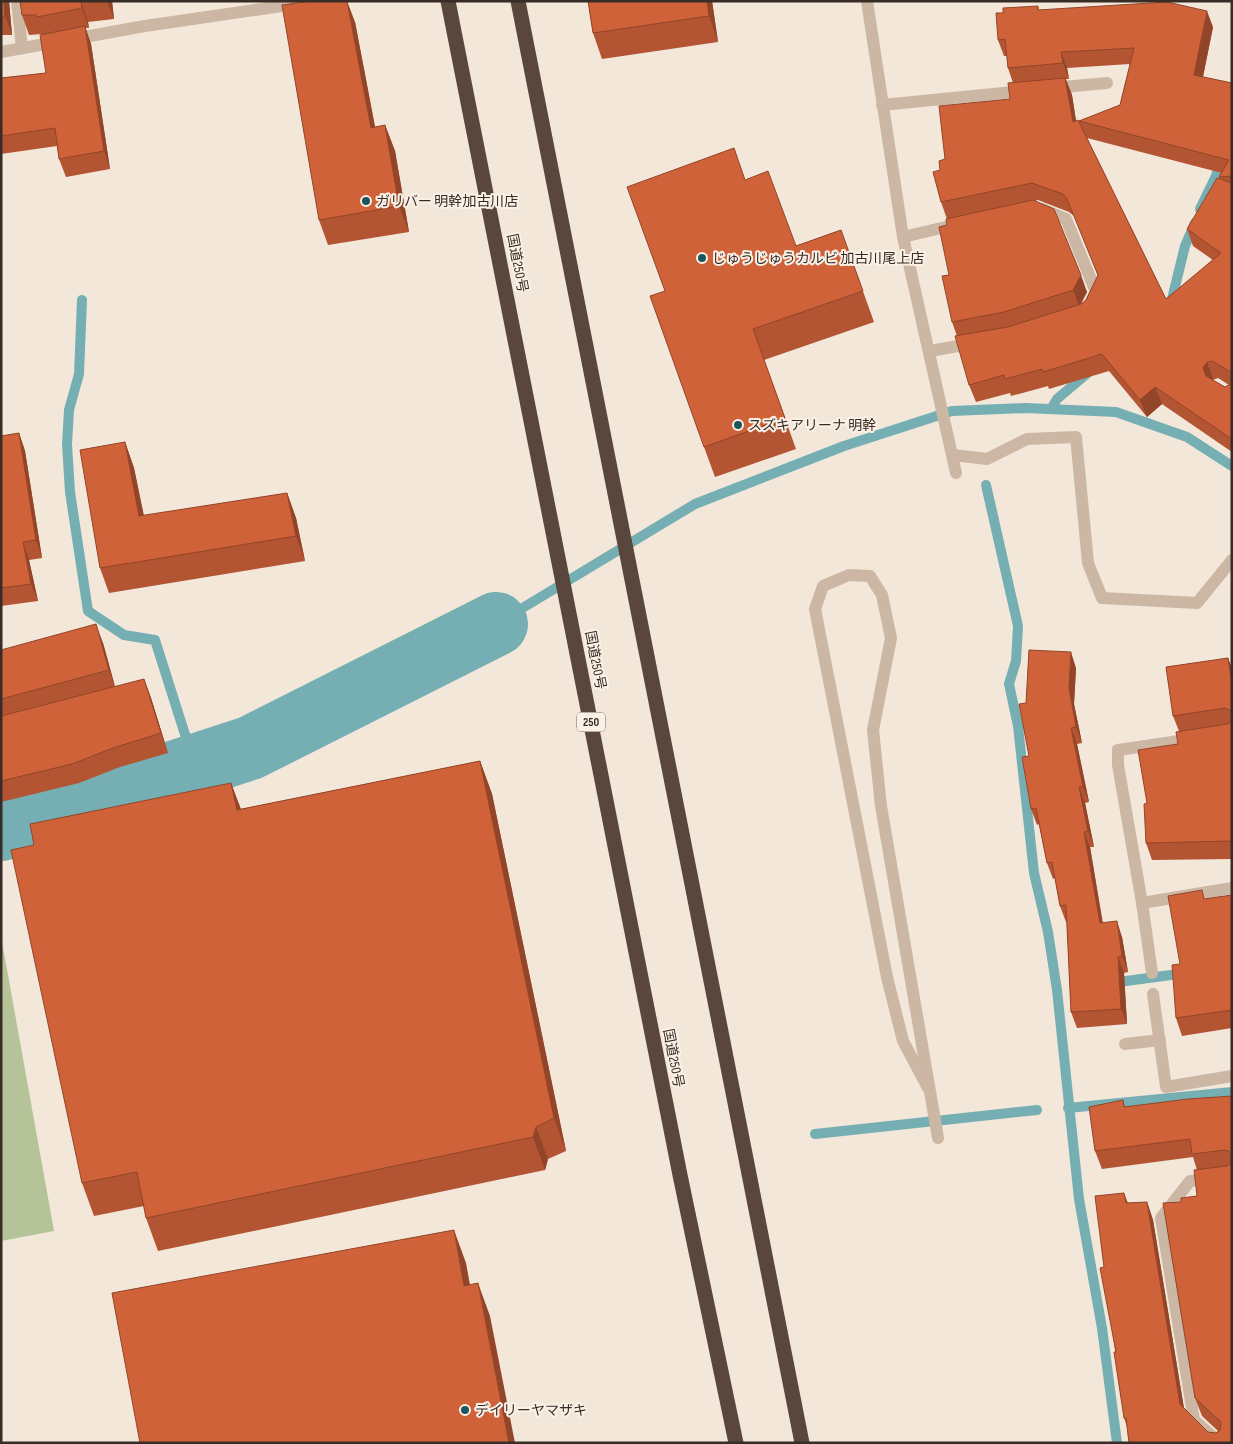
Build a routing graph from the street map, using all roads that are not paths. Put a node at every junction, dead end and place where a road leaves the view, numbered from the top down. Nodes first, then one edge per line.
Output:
1 (17, 1) edge
2 (316, 1) edge
3 (448, 1) edge
4 (518, 1) edge
5 (867, 1) edge
6 (22, 48) junction
7 (1, 52) edge
8 (1107, 82) dead end
9 (882, 104) junction
10 (1031, 209) edge
11 (966, 222) edge
12 (903, 237) junction
13 (1085, 313) edge
14 (985, 341) edge
15 (930, 351) junction
16 (953, 455) junction
17 (956, 473) dead end
18 (1232, 560) edge
19 (1203, 738) edge
20 (1232, 888) edge
21 (1142, 903) junction
22 (1152, 973) dead end
23 (1154, 994) dead end
24 (1160, 1040) junction
25 (1125, 1044) dead end
26 (1232, 1076) edge
27 (928, 1088) junction
28 (938, 1138) dead end
29 (1232, 1176) edge
30 (736, 1443) edge
31 (802, 1443) edge
32 (1220, 1443) edge

1 - 6 street
2 - 6 street
3 - 30 highway, 国道250号 / 250
4 - 31 highway
5 - 9 street
6 - 7 street
8 - 9 street
9 - 12 street
10 - 13 street
11 - 12 street
12 - 15 street
14 - 15 street
15 - 16 street
16 - 17 street
16 - 18 street
19 - 21 street
20 - 21 street
21 - 22 street
23 - 24 street
24 - 25 street
24 - 26 street
27 - 27 street
27 - 28 street
29 - 32 street

